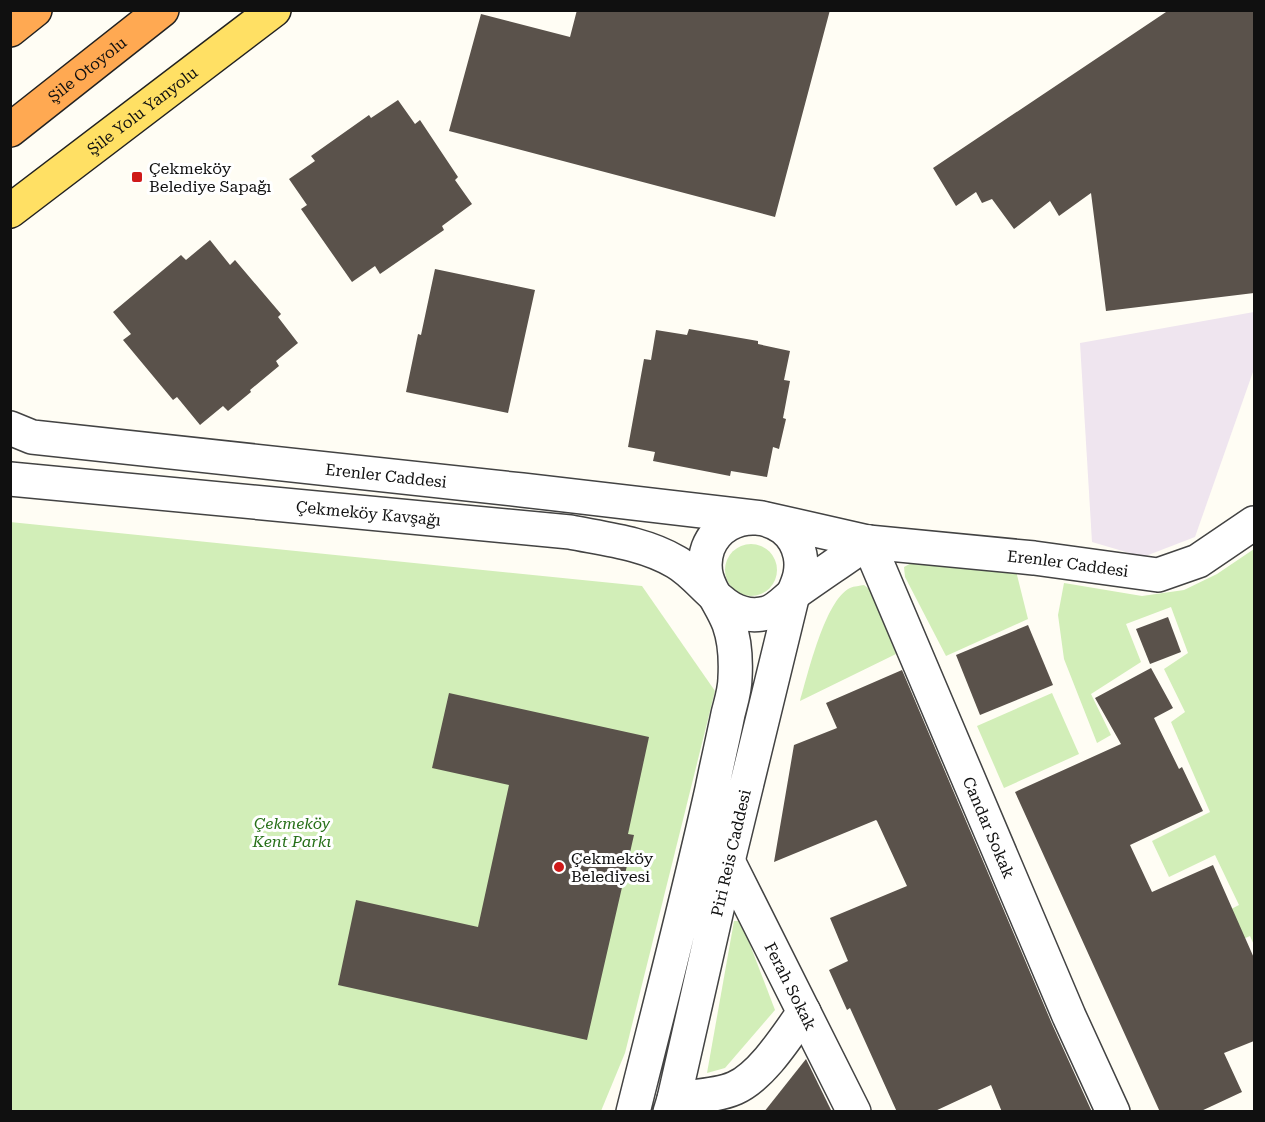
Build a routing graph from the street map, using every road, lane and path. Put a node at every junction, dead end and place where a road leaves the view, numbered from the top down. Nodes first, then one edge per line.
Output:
1 (35, 10) edge
2 (162, 10) edge
3 (274, 10) edge
4 (10, 30) edge
5 (10, 130) edge
6 (10, 211) edge
7 (10, 428) edge
8 (10, 479) edge
9 (762, 518) junction
10 (1254, 523) edge
11 (868, 542) junction
12 (712, 592) junction
13 (793, 594) junction
14 (728, 861) junction
15 (804, 1011) junction
16 (672, 1105) edge
17 (633, 1112) edge
18 (854, 1112) edge
19 (1113, 1112) edge

1 - 4 highway
2 - 5 highway, Şile Otoyolu
3 - 6 main road, Şile Yolu Yanyolu
7 - 9 street, Erenler Caddesi
8 - 12 street, Çekmeköy Kavşağı
9 - 11 street, Erenler Caddesi
9 - 12 street
9 - 13 street
10 - 11 street, Erenler Caddesi
11 - 13 street
11 - 19 street, Candar Sokak
12 - 13 street
12 - 17 street
13 - 14 street, Piri Reis Caddesi
14 - 15 street, Ferah Sokak
14 - 16 street, Piri Reis Caddesi
15 - 16 street
15 - 18 street, Ferah Sokak

